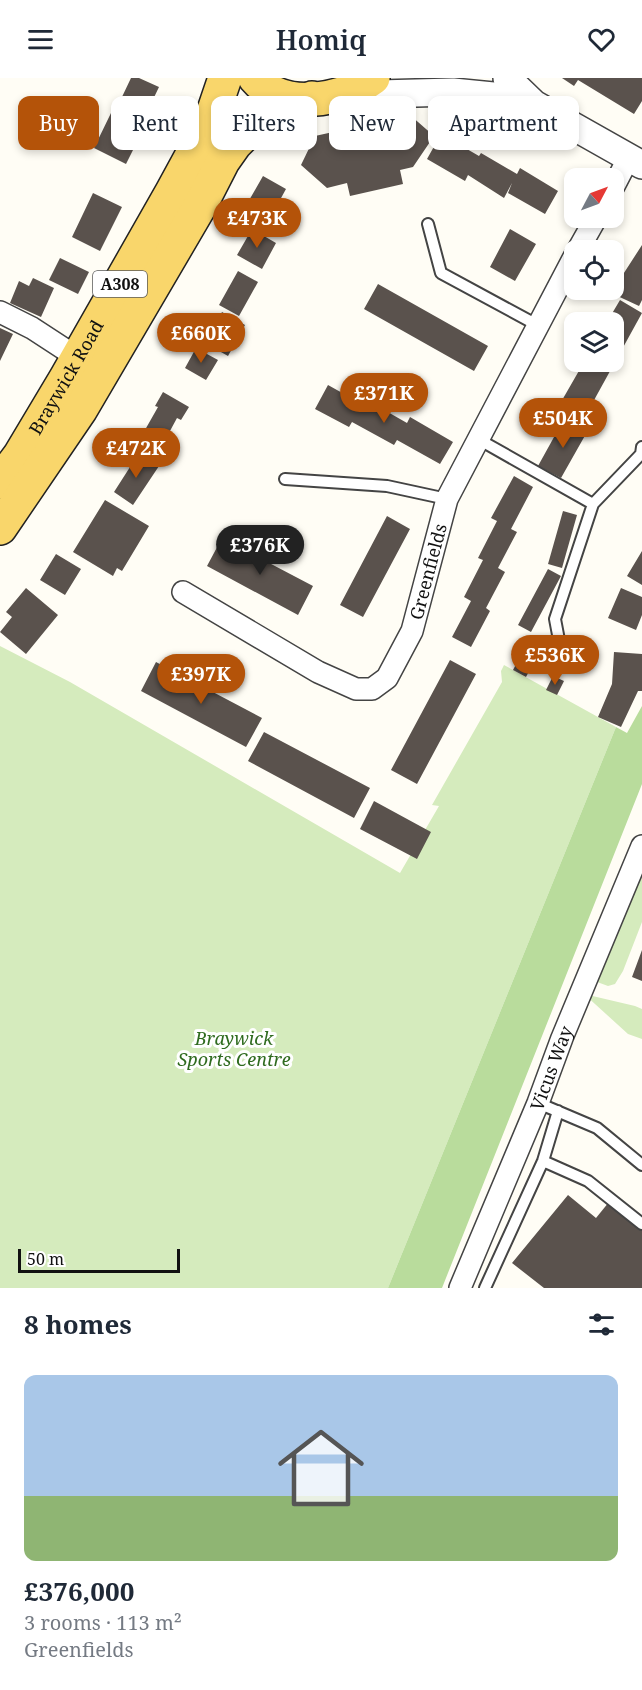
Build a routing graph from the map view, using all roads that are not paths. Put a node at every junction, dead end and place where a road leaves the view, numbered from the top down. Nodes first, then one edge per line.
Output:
1 (225, 78) edge
2 (255, 78) edge
3 (373, 78) edge
4 (507, 78) edge
5 (493, 96) edge
6 (526, 96) edge
7 (326, 97) junction
8 (579, 129) edge
9 (635, 161) edge
10 (624, 174) edge
11 (428, 224) dead end
12 (564, 276) edge
13 (0, 312) edge
14 (539, 326) junction
15 (78, 358) junction
16 (478, 439) junction
17 (642, 447) edge
18 (285, 479) dead end
19 (0, 482) edge
20 (447, 499) junction
21 (593, 504) junction
22 (0, 528) edge
23 (183, 592) dead end
24 (545, 665) dead end
25 (642, 846) edge
26 (538, 1103) junction
27 (558, 1111) junction
28 (543, 1161) junction
29 (642, 1165) edge
30 (642, 1224) edge
31 (460, 1288) edge
32 (485, 1288) edge

1 - 15 main road, Braywick Road / A308
2 - 7 main road
3 - 7 main road, A308
4 - 6 street
5 - 7 street
7 - 22 main road, Braywick Road / A308
8 - 9 street
9 - 10 street
11 - 14 lane
12 - 14 street, Greenfields
13 - 15 street
14 - 16 street, Greenfields
15 - 19 main road, Braywick Road / A308
16 - 20 street, Greenfields
16 - 21 lane
17 - 21 lane
18 - 20 lane
20 - 23 street, Greenfields
21 - 24 lane
25 - 26 street, Vicus Way
26 - 27 lane
26 - 31 street, Vicus Way
27 - 28 lane
27 - 29 lane
28 - 30 lane
28 - 32 lane

